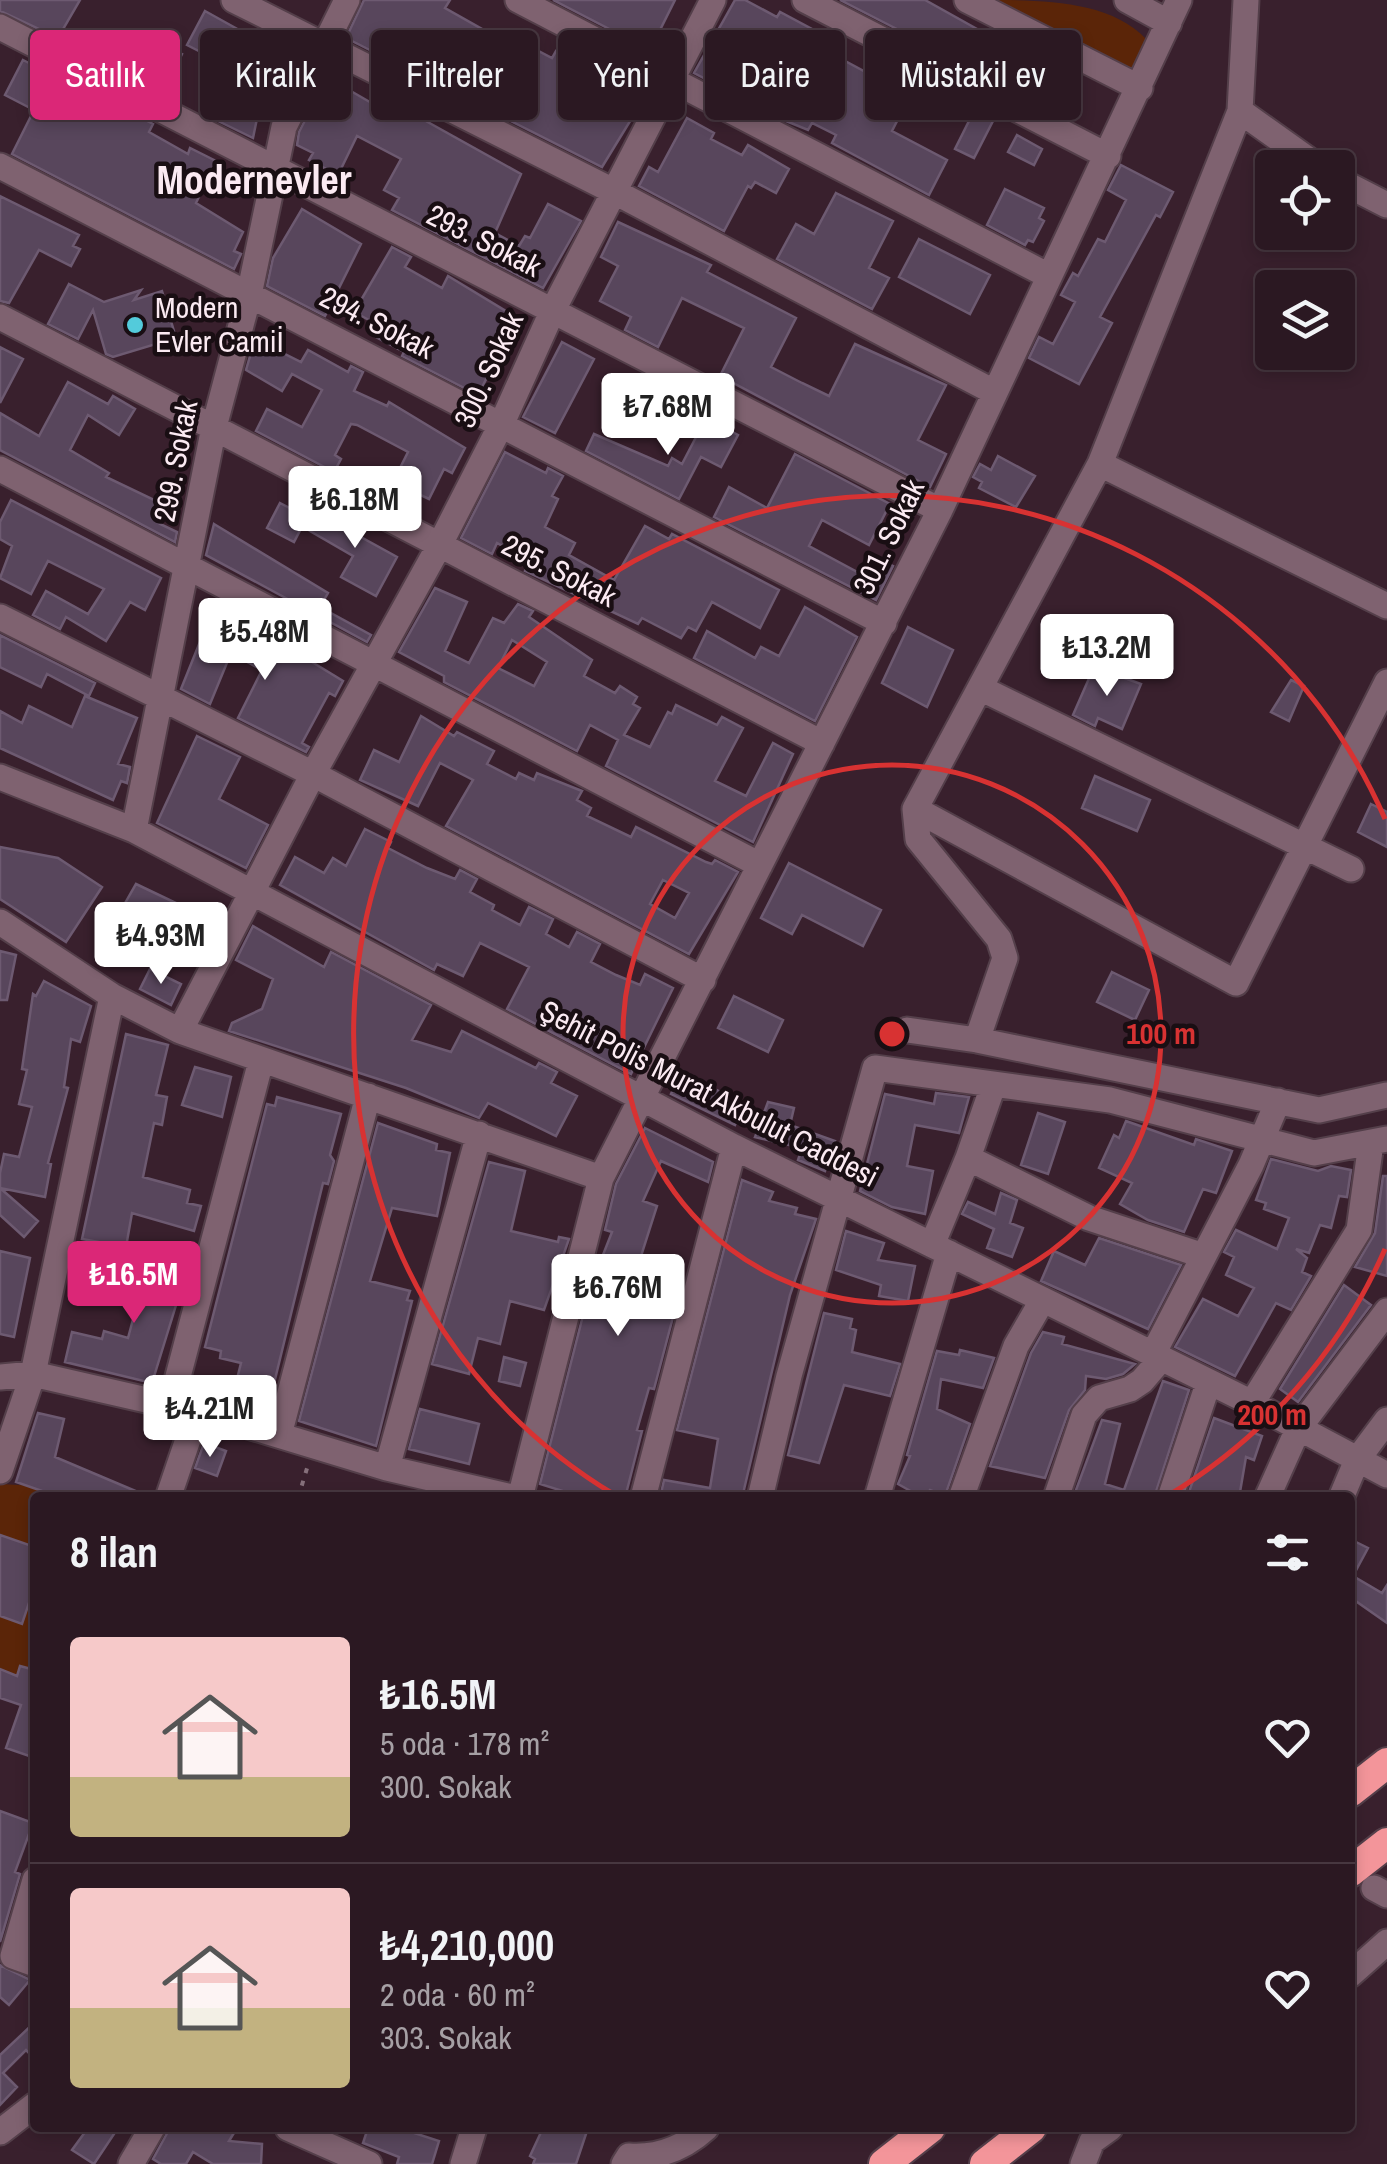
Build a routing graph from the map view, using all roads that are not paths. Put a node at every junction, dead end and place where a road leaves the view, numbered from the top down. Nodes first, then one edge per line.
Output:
1 (234, 0) edge
2 (347, 0) edge
3 (518, 0) edge
4 (714, 0) edge
5 (806, 0) edge
6 (967, 0) edge
7 (1127, 0) edge
8 (1246, 0) edge
9 (1174, 11) edge
10 (0, 27) edge
11 (290, 30) edge
12 (331, 30) edge
13 (576, 30) edge
14 (685, 60) edge
15 (351, 61) edge
16 (685, 86) edge
17 (1140, 88) junction
18 (1240, 111) junction
19 (287, 120) edge
20 (654, 120) edge
21 (1295, 150) edge
22 (1108, 156) junction
23 (0, 166) edge
24 (276, 172) junction
25 (1355, 189) edge
26 (615, 192) junction
27 (1387, 205) edge
28 (1047, 275) junction
29 (249, 295) junction
30 (552, 312) junction
31 (0, 318) edge
32 (992, 392) junction
33 (502, 423) junction
34 (214, 428) junction
35 (1100, 464) junction
36 (0, 469) edge
37 (940, 510) junction
38 (439, 546) junction
39 (189, 567) junction
40 (1387, 606) edge
41 (0, 617) edge
42 (884, 623) junction
43 (373, 662) junction
44 (1387, 682) edge
45 (980, 688) junction
46 (158, 700) junction
47 (822, 743) junction
48 (312, 774) junction
49 (0, 777) edge
50 (916, 809) junction
51 (134, 830) junction
52 (1306, 844) junction
53 (760, 865) junction
54 (1351, 869) dead end
55 (250, 895) junction
56 (0, 922) edge
57 (703, 980) junction
58 (112, 996) junction
59 (180, 1030) junction
60 (907, 1030) dead end
61 (977, 1040) junction
62 (262, 1061) junction
63 (993, 1086) junction
64 (1387, 1094) edge
65 (641, 1095) junction
66 (368, 1096) junction
67 (1278, 1101) junction
68 (479, 1134) junction
69 (1262, 1140) junction
70 (1379, 1141) edge
71 (734, 1146) junction
72 (968, 1158) junction
73 (601, 1178) junction
74 (840, 1198) junction
75 (941, 1249) junction
76 (1201, 1255) junction
77 (1042, 1301) junction
78 (1387, 1311) edge
79 (1156, 1358) junction
80 (33, 1374) junction
81 (0, 1377) edge
82 (1208, 1384) junction
83 (1252, 1403) junction
84 (170, 1407) junction
85 (197, 1413) junction
86 (1387, 1420) edge
87 (1298, 1429) junction
88 (279, 1435) junction
89 (1357, 1460) junction
90 (387, 1468) junction
91 (0, 1471) edge
92 (1387, 1475) edge
93 (170, 1492) edge
94 (492, 1492) edge
95 (520, 1492) edge
96 (645, 1492) edge
97 (762, 1492) edge
98 (879, 1492) edge
99 (962, 1492) edge
100 (1058, 1492) edge
101 (1172, 1492) edge
102 (1271, 1492) edge
103 (1343, 1492) edge
104 (1387, 1763) edge
105 (1355, 1788) edge
106 (1387, 1842) edge
107 (1370, 1885) edge
108 (30, 1897) edge
109 (1387, 1942) edge
110 (30, 1962) edge
111 (1355, 1971) edge
112 (30, 2109) edge
113 (0, 2132) edge
114 (150, 2132) edge
115 (297, 2132) edge
116 (473, 2132) edge
117 (702, 2132) edge
118 (925, 2132) edge
119 (1026, 2132) edge
120 (1104, 2132) edge
121 (131, 2164) edge
122 (369, 2164) edge
123 (463, 2164) edge
124 (624, 2164) edge
125 (884, 2164) edge
126 (985, 2164) edge
127 (1083, 2164) edge

1 - 11 street
2 - 12 street, 299. Sokak
3 - 13 street
4 - 14 street, 300. Sokak
5 - 22 street
6 - 17 street
7 - 9 street
8 - 18 street
9 - 17 street, 301. Sokak
10 - 24 street, 293. Sokak
15 - 26 street
16 - 28 street
17 - 22 street, 301. Sokak
18 - 21 street
18 - 35 street
19 - 24 street, 299. Sokak
20 - 26 street, 300. Sokak
22 - 28 street, 301. Sokak
23 - 29 street, 294. Sokak
24 - 29 street, 299. Sokak
24 - 30 street, 293. Sokak
25 - 27 street
26 - 30 street, 300. Sokak
26 - 32 street
28 - 32 street, 301. Sokak
29 - 33 street, 294. Sokak
29 - 34 street, 299. Sokak
30 - 33 street, 300. Sokak
30 - 37 street, 293. Sokak
31 - 34 street, 295. Sokak
32 - 37 street, 301. Sokak
33 - 38 street, 300. Sokak
33 - 42 street, 294. Sokak
34 - 38 street, 295. Sokak
34 - 39 street, 299. Sokak
35 - 40 street
35 - 45 street
36 - 39 street
37 - 42 street, 301. Sokak
38 - 43 street, 300. Sokak
38 - 47 street, 295. Sokak
39 - 43 street
39 - 46 street, 299. Sokak
41 - 46 street
42 - 47 street, 301. Sokak
43 - 48 street, 300. Sokak
43 - 53 street
44 - 52 street
45 - 50 street
45 - 52 street
46 - 48 street
46 - 51 street, 299. Sokak
47 - 53 street, 301. Sokak
48 - 55 street, 300. Sokak
48 - 57 street
49 - 51 street, Şehit Polis Murat Akbulut Caddesi
50 - 52 street
50 - 61 street
51 - 55 street, Şehit Polis Murat Akbulut Caddesi
52 - 54 street
53 - 57 street, 301. Sokak
55 - 59 street, 300. Sokak
55 - 65 street, Şehit Polis Murat Akbulut Caddesi
56 - 58 street
57 - 65 street, 301. Sokak
58 - 59 street
58 - 80 street
59 - 62 street
60 - 61 street
61 - 67 street
62 - 66 street
62 - 84 street
63 - 69 street
63 - 72 street
63 - 74 street
64 - 67 street
65 - 71 street, Şehit Polis Murat Akbulut Caddesi
65 - 73 street, 301. Sokak
66 - 68 street
66 - 88 street
67 - 69 street
68 - 73 street
68 - 90 street
69 - 70 street
69 - 76 street
70 - 83 street
71 - 74 street, Şehit Polis Murat Akbulut Caddesi
71 - 96 street
72 - 75 street
72 - 76 street
73 - 95 street, 301. Sokak
74 - 75 street, Şehit Polis Murat Akbulut Caddesi
74 - 97 street
75 - 77 street, Şehit Polis Murat Akbulut Caddesi
75 - 98 street
76 - 79 street
77 - 79 street, Şehit Polis Murat Akbulut Caddesi
77 - 99 street
78 - 87 street
79 - 82 street, Şehit Polis Murat Akbulut Caddesi
79 - 100 street
80 - 81 street
80 - 84 street
80 - 91 street
82 - 83 street, Şehit Polis Murat Akbulut Caddesi
82 - 101 street
83 - 87 street, Şehit Polis Murat Akbulut Caddesi
84 - 85 street
85 - 88 street
85 - 93 street
86 - 89 street
87 - 89 street, Şehit Polis Murat Akbulut Caddesi
87 - 102 street
88 - 90 street
89 - 92 street, Şehit Polis Murat Akbulut Caddesi
89 - 103 street
90 - 94 street
104 - 105 highway
106 - 107 highway
108 - 110 street
109 - 111 street
112 - 113 street
114 - 121 street
115 - 122 street
116 - 123 street
117 - 124 street
118 - 125 highway
119 - 126 highway
120 - 127 street

